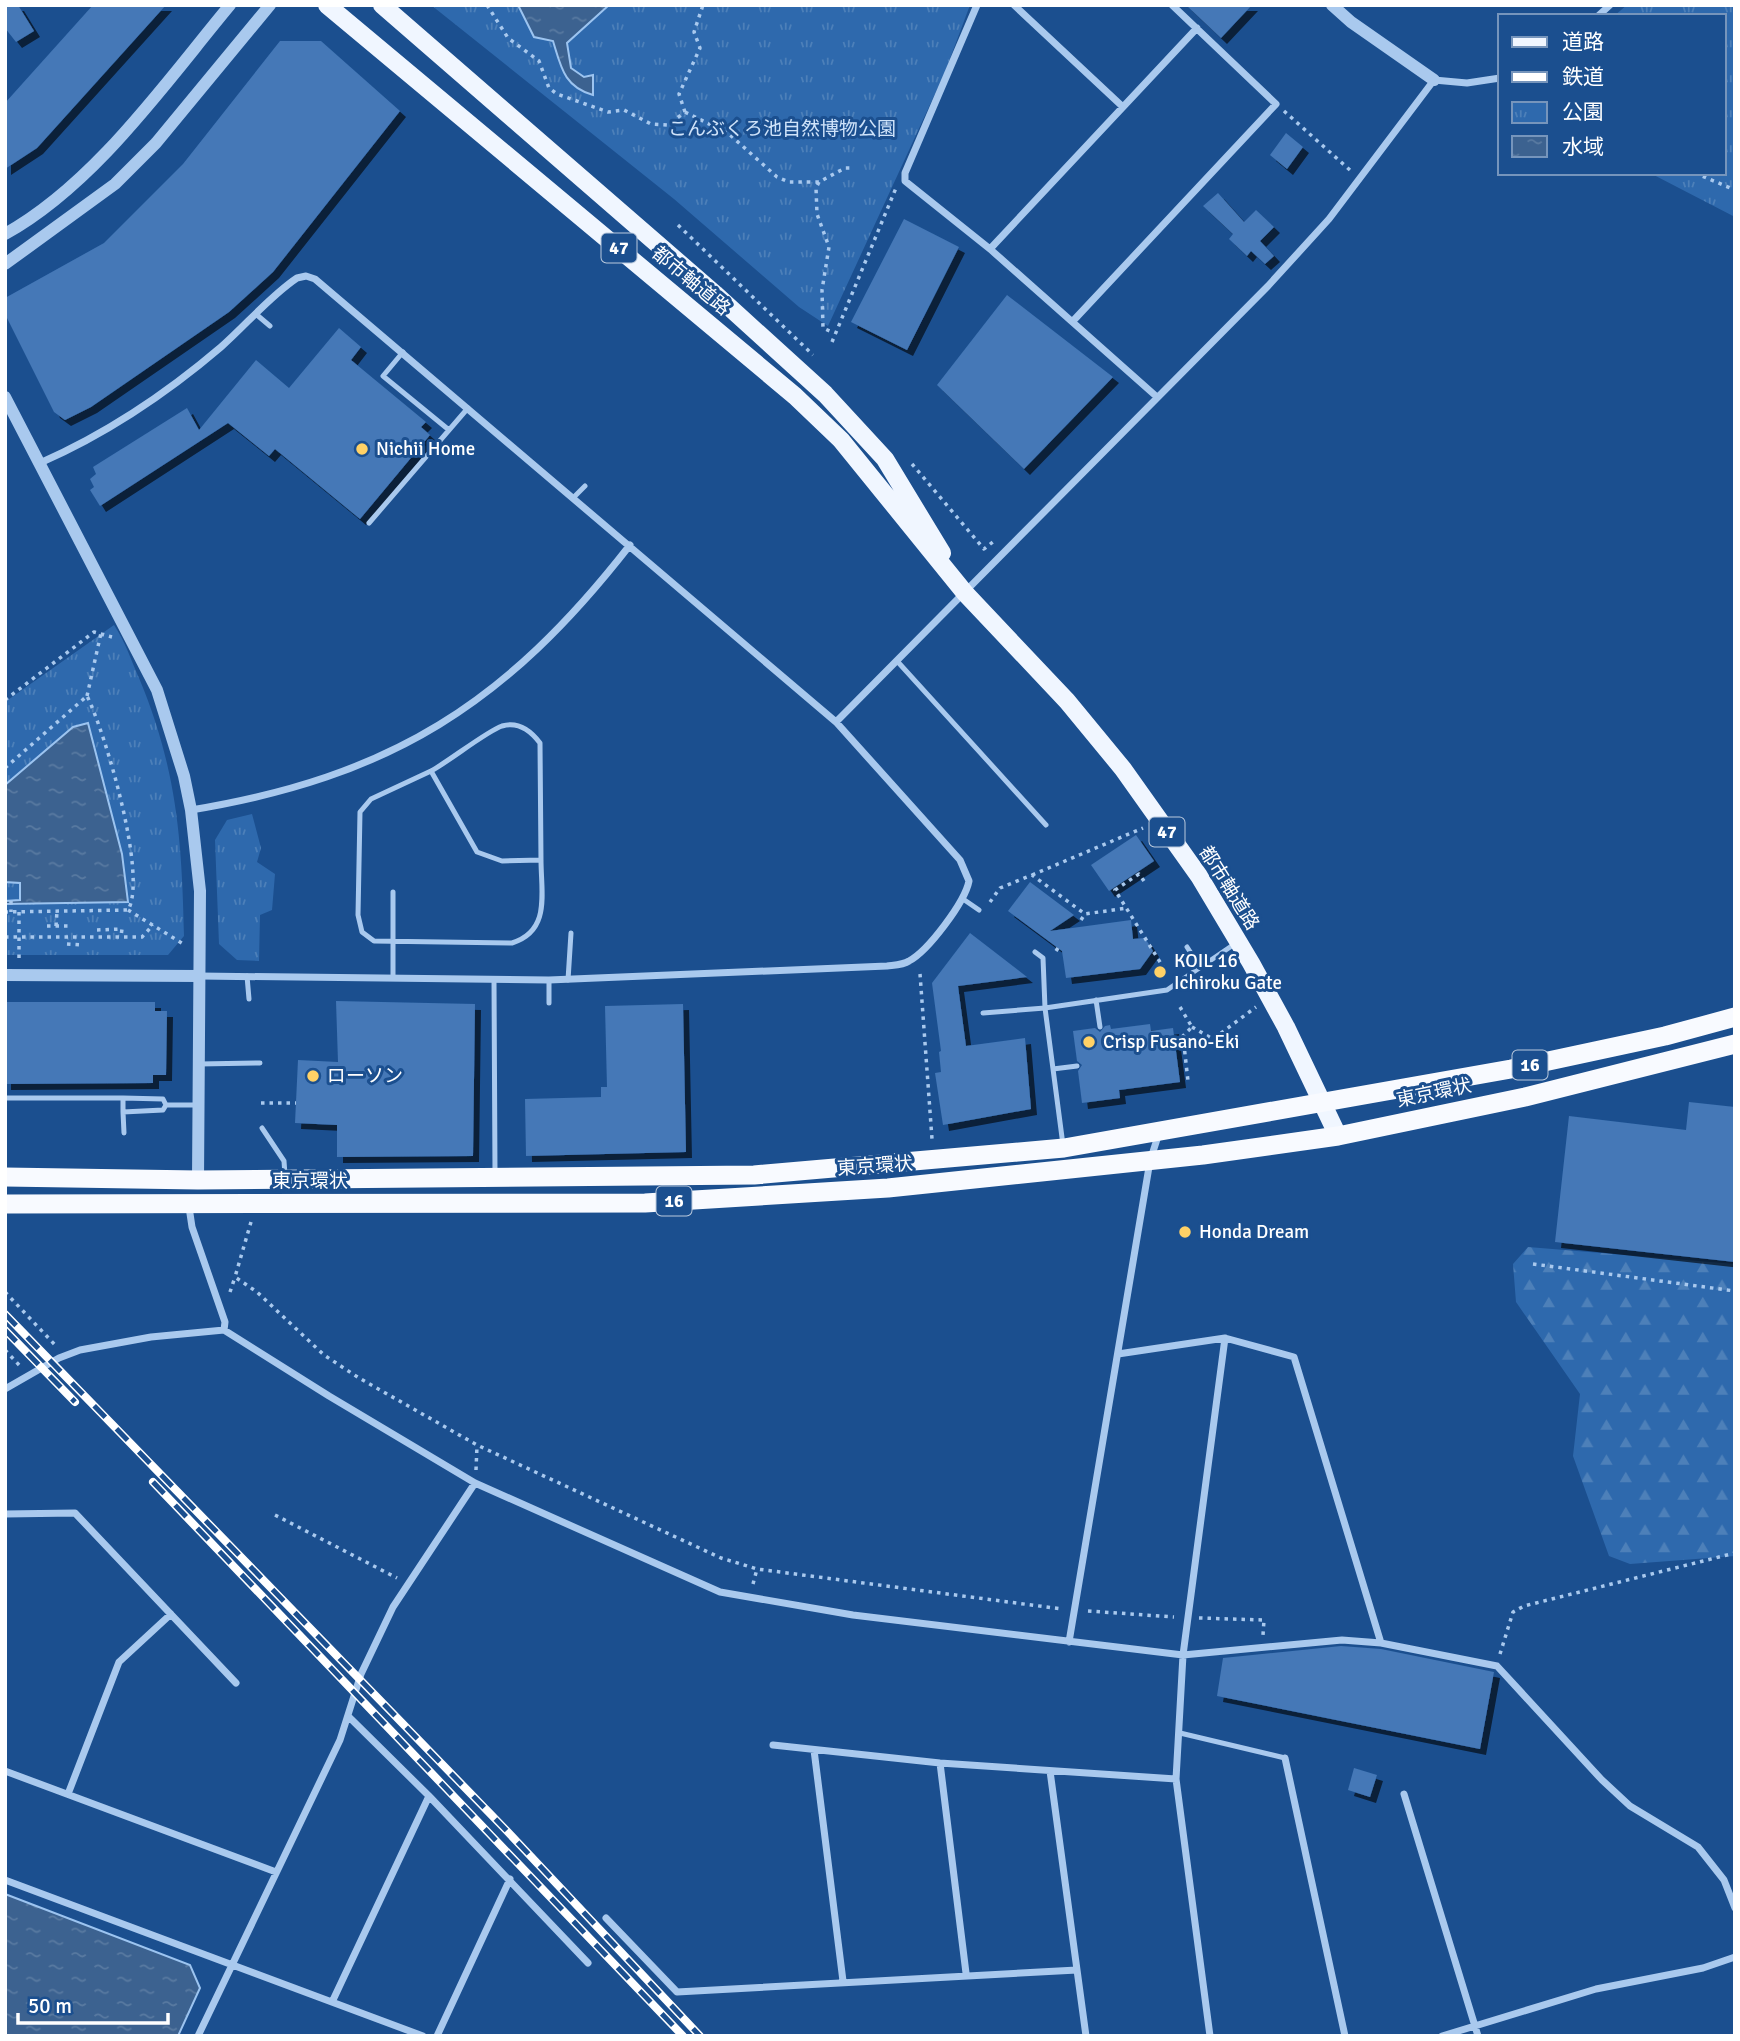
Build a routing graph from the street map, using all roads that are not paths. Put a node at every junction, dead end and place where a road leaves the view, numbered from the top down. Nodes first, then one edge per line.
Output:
1 (230, 5) edge
2 (270, 5) edge
3 (327, 5) edge
4 (382, 5) edge
5 (977, 5) edge
6 (1014, 5) edge
7 (1172, 5) edge
8 (1332, 5) edge
9 (1197, 28) junction
10 (1498, 78) edge
11 (1434, 80) junction
12 (1123, 107) junction
13 (5, 234) edge
14 (990, 248) junction
15 (5, 264) edge
16 (257, 315) junction
17 (1073, 321) junction
18 (270, 326) dead end
19 (403, 352) junction
20 (5, 397) edge
21 (1157, 397) junction
22 (468, 408) junction
23 (449, 430) junction
24 (40, 463) junction
25 (584, 486) dead end
26 (574, 497) junction
27 (369, 523) dead end
28 (630, 545) junction
29 (965, 593) junction
30 (897, 661) junction
31 (836, 722) junction
32 (431, 771) junction
33 (191, 810) junction
34 (1046, 825) dead end
35 (541, 860) junction
36 (393, 892) dead end
37 (963, 899) junction
38 (979, 910) dead end
39 (571, 933) dead end
40 (393, 942) junction
41 (1238, 942) junction
42 (1187, 947) dead end
43 (1035, 952) dead end
44 (1200, 967) junction
45 (5, 975) edge
46 (200, 976) junction
47 (247, 976) junction
48 (393, 977) junction
49 (494, 980) junction
50 (549, 980) junction
51 (568, 980) junction
52 (248, 999) dead end
53 (1096, 1000) junction
54 (548, 1003) dead end
55 (1045, 1008) junction
56 (983, 1013) dead end
57 (1735, 1017) edge
58 (1100, 1027) dead end
59 (1735, 1044) edge
60 (260, 1063) dead end
61 (200, 1065) junction
62 (1077, 1066) dead end
63 (1053, 1069) junction
64 (5, 1098) edge
65 (123, 1098) junction
66 (1324, 1103) junction
67 (166, 1105) junction
68 (199, 1105) junction
69 (123, 1112) junction
70 (262, 1128) dead end
71 (124, 1132) dead end
72 (1159, 1132) junction
73 (1338, 1136) junction
74 (1064, 1148) junction
75 (1150, 1161) junction
76 (495, 1176) junction
77 (5, 1177) edge
78 (285, 1178) junction
79 (198, 1180) junction
80 (5, 1205) edge
81 (189, 1205) junction
82 (224, 1330) junction
83 (1225, 1338) junction
84 (1118, 1354) junction
85 (5, 1389) edge
86 (475, 1483) junction
87 (5, 1514) edge
88 (171, 1614) junction
89 (1069, 1642) junction
90 (1381, 1643) junction
91 (1184, 1655) junction
92 (236, 1683) dead end
93 (348, 1716) junction
94 (1180, 1733) junction
95 (773, 1745) dead end
96 (814, 1750) junction
97 (1285, 1758) joint
98 (940, 1763) junction
99 (5, 1771) edge
100 (1051, 1771) junction
101 (1176, 1779) junction
102 (68, 1794) junction
103 (1404, 1794) dead end
104 (429, 1796) junction
105 (276, 1872) junction
106 (510, 1879) junction
107 (5, 1880) edge
108 (1735, 1908) edge
109 (606, 1918) dead end
110 (1735, 1957) edge
111 (232, 1963) junction
112 (588, 1963) dead end
113 (1077, 1969) junction
114 (967, 1973) junction
115 (844, 1981) junction
116 (333, 2000) junction
117 (1477, 2032) edge
118 (198, 2036) edge
119 (424, 2036) edge
120 (437, 2036) edge
121 (1086, 2036) edge
122 (1210, 2036) edge
123 (1345, 2036) edge
124 (1442, 2036) edge

1 - 13 street
2 - 15 street
3 - 29 main road, 都市軸道路 / 47
4 - 29 main road, 都市軸道路 / 47
5 - 14 street
6 - 12 street
7 - 9 street
8 - 11 street
9 - 12 street
9 - 17 street
10 - 11 street
11 - 21 street
12 - 14 street
14 - 17 street
16 - 18 lane
16 - 19 street
16 - 24 street
17 - 21 street
19 - 22 street
19 - 23 lane
20 - 24 street
21 - 29 street
22 - 23 lane
22 - 26 street
23 - 27 lane
24 - 33 street
25 - 26 lane
26 - 28 street
28 - 31 street
28 - 33 street
29 - 30 street
29 - 41 main road, 都市軸道路 / 47
30 - 31 street
30 - 34 lane
31 - 37 street
32 - 35 lane
32 - 35 lane
32 - 40 lane
33 - 46 street
35 - 40 lane
36 - 40 lane
37 - 38 lane
37 - 51 street
39 - 51 lane
40 - 48 lane
41 - 44 lane
41 - 66 main road, 都市軸道路 / 47
42 - 44 lane
43 - 55 lane
44 - 53 lane
45 - 46 street
46 - 47 street
46 - 61 street
47 - 48 street
47 - 52 lane
48 - 49 street
49 - 50 street
49 - 76 lane
50 - 51 street
50 - 54 lane
53 - 55 lane
53 - 58 lane
55 - 56 lane
55 - 63 lane
57 - 66 highway, 東京環状 / 16
59 - 73 highway, 東京環状 / 16
60 - 61 lane
61 - 68 street
62 - 63 lane
63 - 74 lane
64 - 65 lane
65 - 67 lane
65 - 69 lane
66 - 72 highway, 東京環状 / 16
66 - 73 main road, 都市軸道路 / 47
67 - 68 lane
67 - 69 lane
68 - 79 street
69 - 71 lane
70 - 78 lane
72 - 74 highway, 東京環状 / 16
72 - 75 street
73 - 75 highway, 東京環状 / 16
74 - 76 highway, 東京環状 / 16
75 - 81 highway, 東京環状 / 16
75 - 84 street
76 - 78 highway, 東京環状 / 16
77 - 79 highway, 東京環状 / 16
78 - 79 highway, 東京環状 / 16
80 - 81 highway, 東京環状 / 16
81 - 82 street
82 - 85 street
82 - 86 street
83 - 84 street
83 - 90 street
83 - 91 street
84 - 89 street
86 - 89 street
86 - 93 street
87 - 88 street
88 - 92 street
88 - 102 street
89 - 91 street
90 - 91 street
90 - 108 street
91 - 94 street
93 - 104 street
93 - 105 street
94 - 97 lane
94 - 101 street
95 - 96 street
96 - 98 street
96 - 115 street
97 - 123 street
98 - 100 street
98 - 114 street
99 - 102 street
100 - 101 street
100 - 113 street
101 - 122 street
102 - 105 street
103 - 117 street
104 - 106 street
104 - 116 street
105 - 111 street
106 - 112 street
106 - 120 street
107 - 111 street
109 - 115 street
110 - 117 street
111 - 116 street
111 - 118 street
113 - 114 street
113 - 121 street
114 - 115 street
116 - 119 street
117 - 124 street

